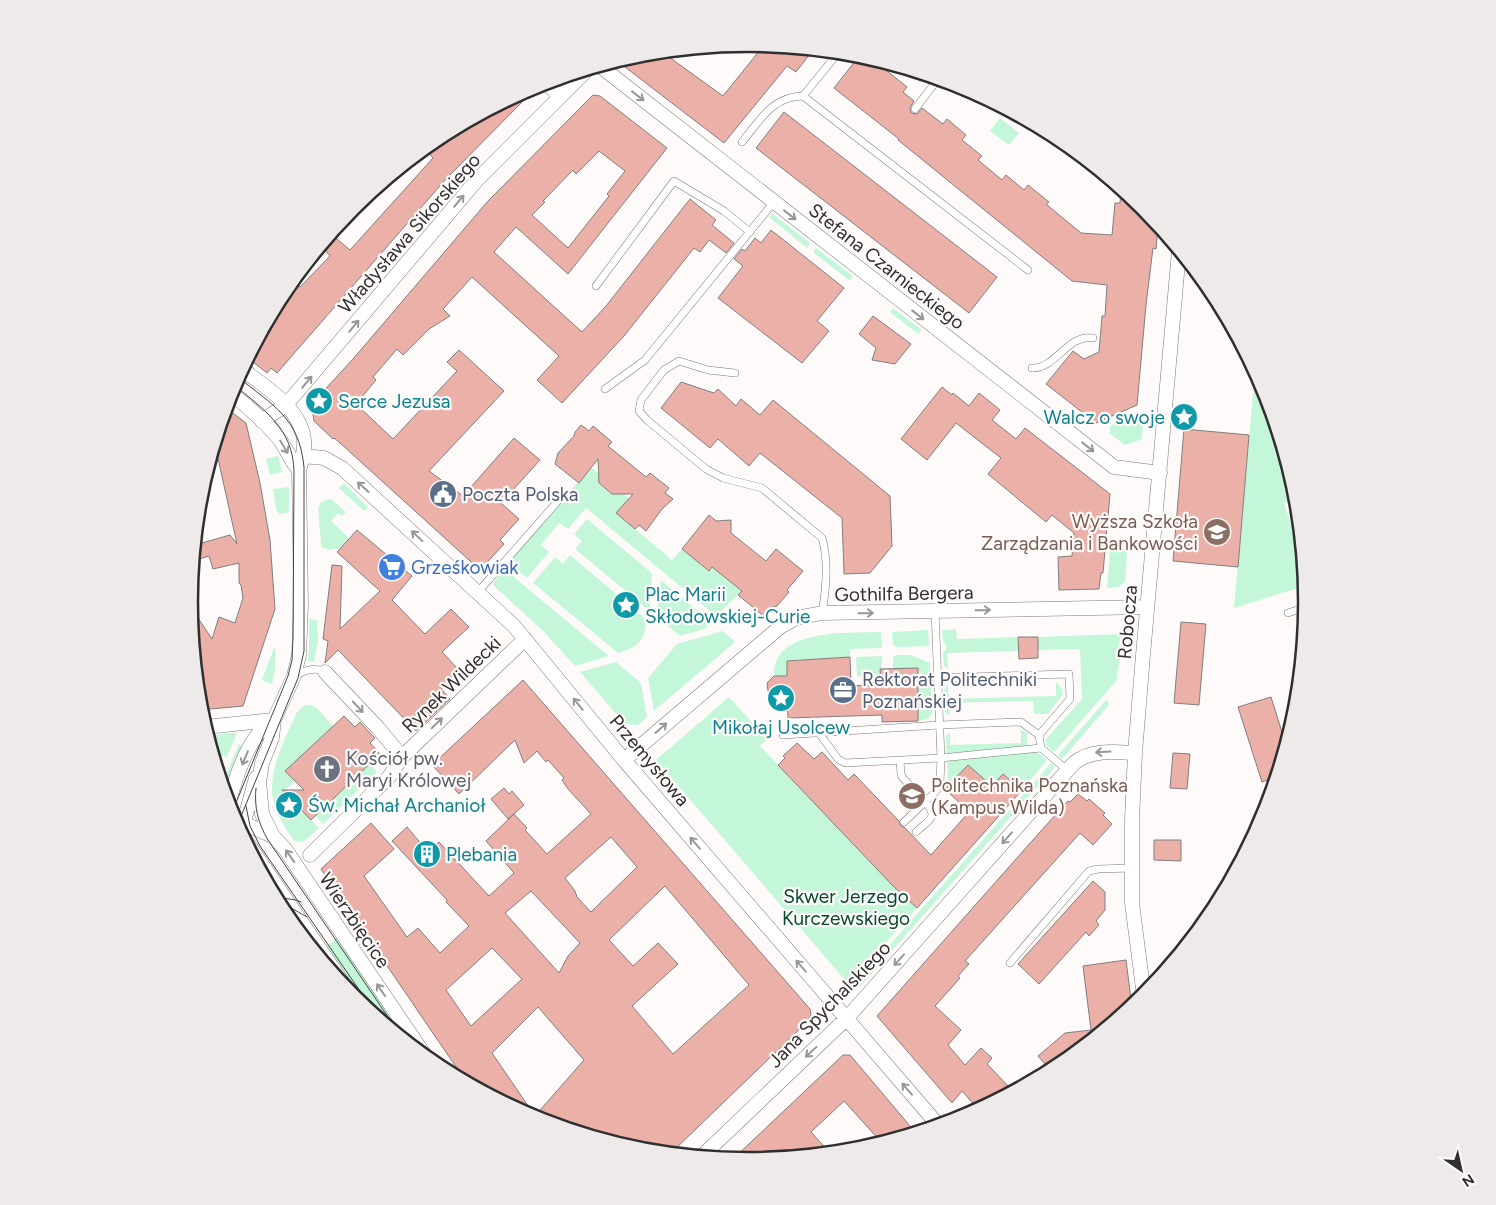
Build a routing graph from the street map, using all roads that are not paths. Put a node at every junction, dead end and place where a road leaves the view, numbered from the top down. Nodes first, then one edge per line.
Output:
1 (833, 59) edge
2 (606, 71) edge
3 (576, 80) edge
4 (933, 85) edge
5 (552, 89) edge
6 (560, 96) junction
7 (803, 96) junction
8 (915, 109) dead end
9 (742, 142) dead end
10 (774, 202) junction
11 (750, 232) junction
12 (1178, 261) edge
13 (1028, 270) dead end
14 (596, 286) dead end
15 (1093, 338) dead end
16 (1032, 368) dead end
17 (735, 373) dead end
18 (248, 374) edge
19 (605, 389) dead end
20 (237, 399) edge
21 (286, 405) junction
22 (262, 421) junction
23 (303, 456) junction
24 (299, 470) junction
25 (1160, 474) junction
26 (564, 494) dead end
27 (478, 592) junction
28 (1147, 607) junction
29 (1298, 610) edge
30 (934, 611) junction
31 (1288, 613) dead end
32 (822, 614) junction
33 (525, 639) junction
34 (324, 672) joint
35 (294, 676) junction
36 (937, 678) junction
37 (274, 720) junction
38 (939, 725) junction
39 (213, 726) edge
40 (820, 733) junction
41 (783, 735) dead end
42 (1039, 735) junction
43 (1041, 748) junction
44 (1135, 752) junction
45 (402, 757) junction
46 (941, 758) junction
47 (624, 760) junction
48 (900, 761) junction
49 (262, 763) junction
50 (1067, 770) junction
51 (232, 791) edge
52 (925, 802) junction
53 (242, 818) edge
54 (904, 822) dead end
55 (247, 828) edge
56 (916, 832) dead end
57 (273, 836) junction
58 (310, 855) dead end
59 (1132, 868) junction
60 (1010, 963) dead end
61 (1143, 985) edge
62 (847, 1018) junction
63 (415, 1040) edge
64 (934, 1120) edge
65 (707, 1151) edge

1 - 7 lane
2 -> 10 street, Stefana Czarnieckiego
3 - 6 street, Władysława Sikorskiego
4 - 8 lane
5 - 6 street
21 -> 6 street, Władysława Sikorskiego
7 - 9 lane
7 - 13 lane
10 - 11 lane
10 -> 25 street, Stefana Czarnieckiego
11 - 14 lane
11 - 19 lane
12 - 25 street, Robocza
15 - 16 lane
17 - 32 lane
18 - 21 street
20 - 22 street
21 - 22 street, Władysława Sikorskiego
21 - 23 street
22 -> 24 street
23 - 24 street
27 -> 23 street, Przemysłowa
24 - 35 street
25 - 28 street, Robocza
26 - 27 lane
27 - 33 street, Przemysłowa
30 -> 28 street, Gothilfa Bergera
28 - 44 street, Robocza
29 - 31 lane
32 -> 30 street, Gothilfa Bergera
30 - 36 lane
47 -> 32 street, Gothilfa Bergera
45 -> 33 street, Rynek Wildecki
47 -> 33 street, Przemysłowa
34 - 35 lane, Rynek Wildecki
34 -> 45 street, Rynek Wildecki
35 - 37 street
36 - 38 lane
36 - 42 lane
37 - 39 street
37 - 49 street
37 -> 51 street
38 - 40 lane
38 - 42 lane
38 - 46 lane
40 - 41 lane
40 - 48 lane
42 - 43 lane
43 - 46 lane
43 - 50 lane
44 -> 50 street, Jana Spychalskiego
44 - 59 street, Robocza
45 - 58 street, Rynek Wildecki
46 - 48 lane
46 - 52 lane
62 -> 47 street, Przemysłowa
48 - 52 lane
49 - 53 street
49 - 57 street
50 -> 62 street, Jana Spychalskiego
52 - 54 lane
52 - 56 lane
55 - 57 street, Wierzbięcice
63 -> 57 street, Wierzbięcice
59 - 60 lane
59 - 61 street, Robocza
64 -> 62 street, Przemysłowa
62 -> 65 street, Jana Spychalskiego

